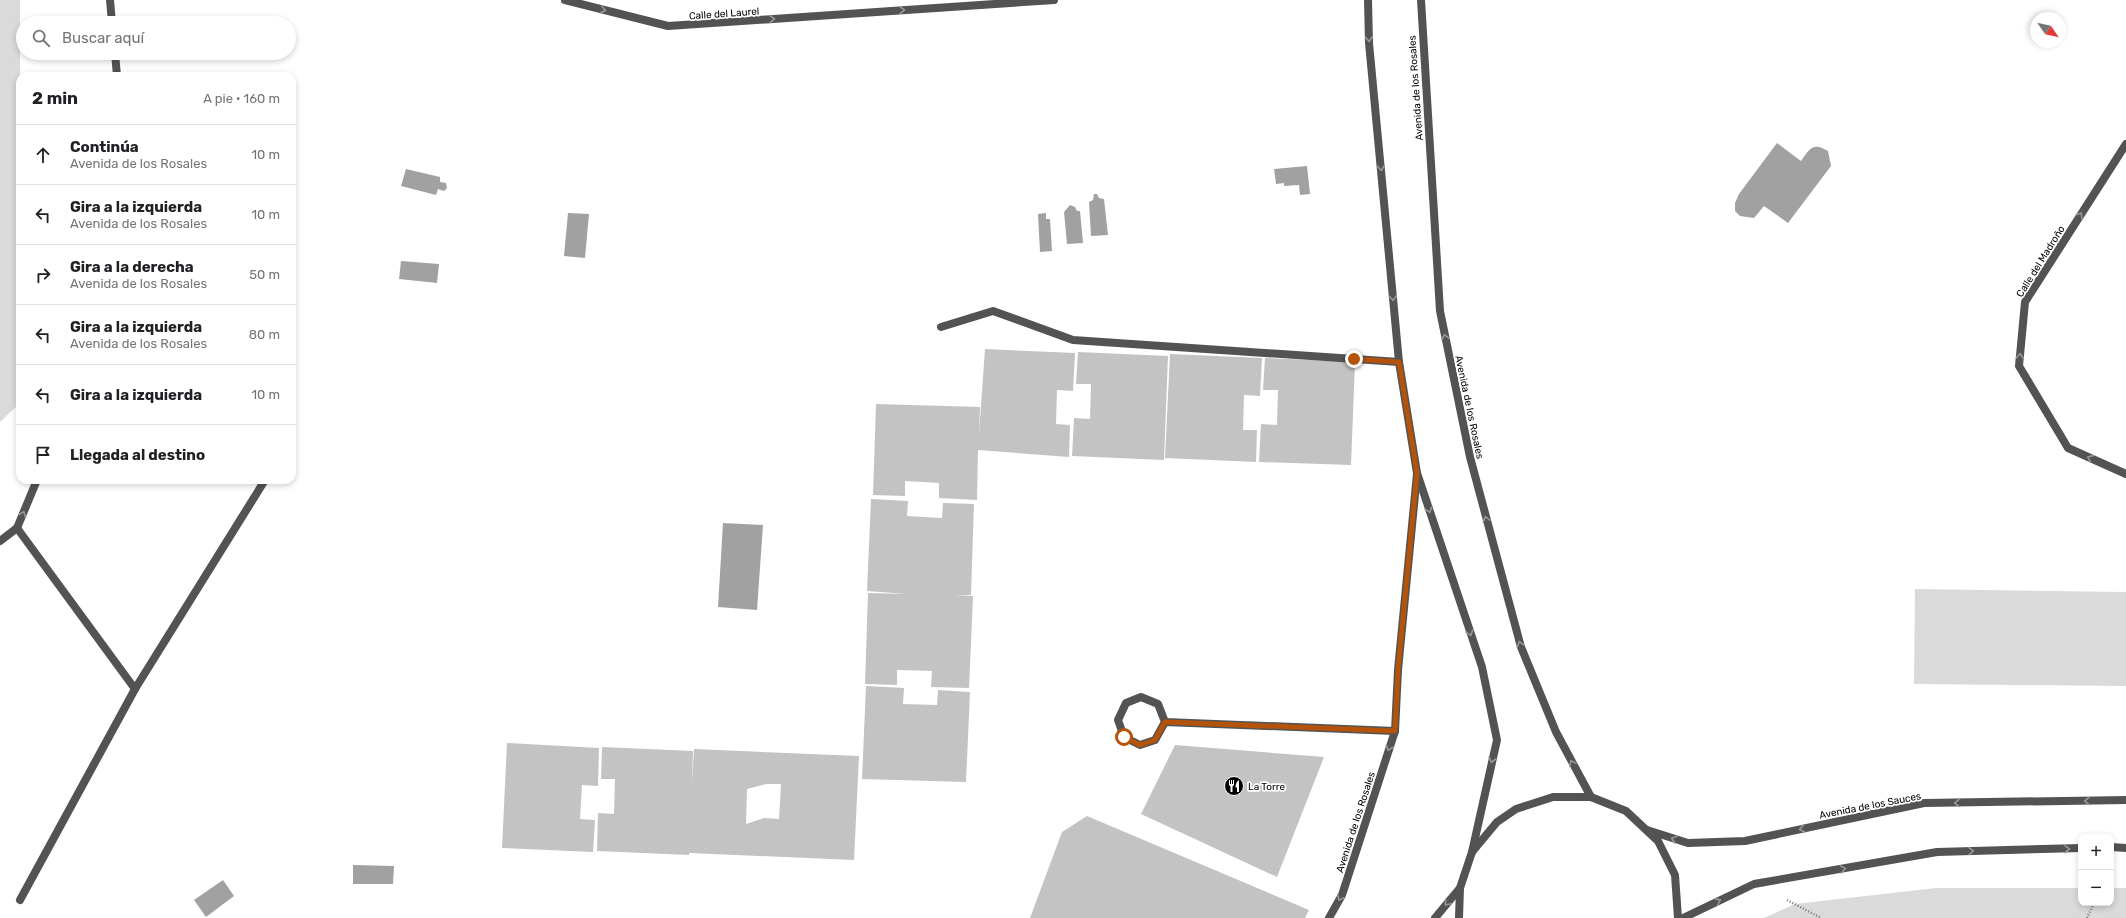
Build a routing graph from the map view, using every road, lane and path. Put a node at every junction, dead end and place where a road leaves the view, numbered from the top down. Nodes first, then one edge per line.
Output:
1 (110, 0) edge
2 (565, 0) edge
3 (1054, 0) edge
4 (1368, 0) edge
5 (1421, 0) edge
6 (111, 16) edge
7 (116, 60) edge
8 (117, 72) edge
9 (2126, 144) edge
10 (941, 327) dead end
11 (1399, 362) junction
12 (1417, 473) junction
13 (2126, 474) edge
14 (35, 484) edge
15 (263, 484) edge
16 (17, 528) junction
17 (0, 541) edge
18 (135, 689) junction
19 (1165, 722) junction
20 (1395, 731) junction
21 (1591, 797) junction
22 (2126, 800) edge
23 (1647, 830) junction
24 (2114, 847) edge
25 (2078, 848) edge
26 (2126, 848) edge
27 (1472, 852) junction
28 (1460, 888) junction
29 (20, 900) dead end
30 (2093, 906) edge
31 (1329, 918) edge
32 (1434, 918) edge
33 (1459, 918) edge
34 (1678, 918) edge
35 (1683, 918) edge
36 (2087, 918) edge

1 - 6 street
2 -> 3 street, Calle del Laurel
4 -> 11 street, Avenida de los Rosales
21 -> 5 street, Avenida de los Rosales
7 - 8 street
13 -> 9 street, Calle del Madroño
10 - 11 street
11 - 12 street, Avenida de los Rosales
12 - 20 street, Avenida de los Rosales
12 -> 27 street, Avenida de los Rosales
16 -> 14 street
15 - 18 street
16 - 17 street
16 - 18 street
18 - 29 street
19 - 19 street
19 - 20 street
20 -> 31 street, Avenida de los Rosales
21 - 23 street
21 - 27 street
22 -> 23 street, Avenida de los Sauces
23 - 34 street
24 - 26 street
35 -> 25 street
27 - 28 street, Avenida de los Rosales
28 -> 32 street
28 - 33 street
30 - 36 path

